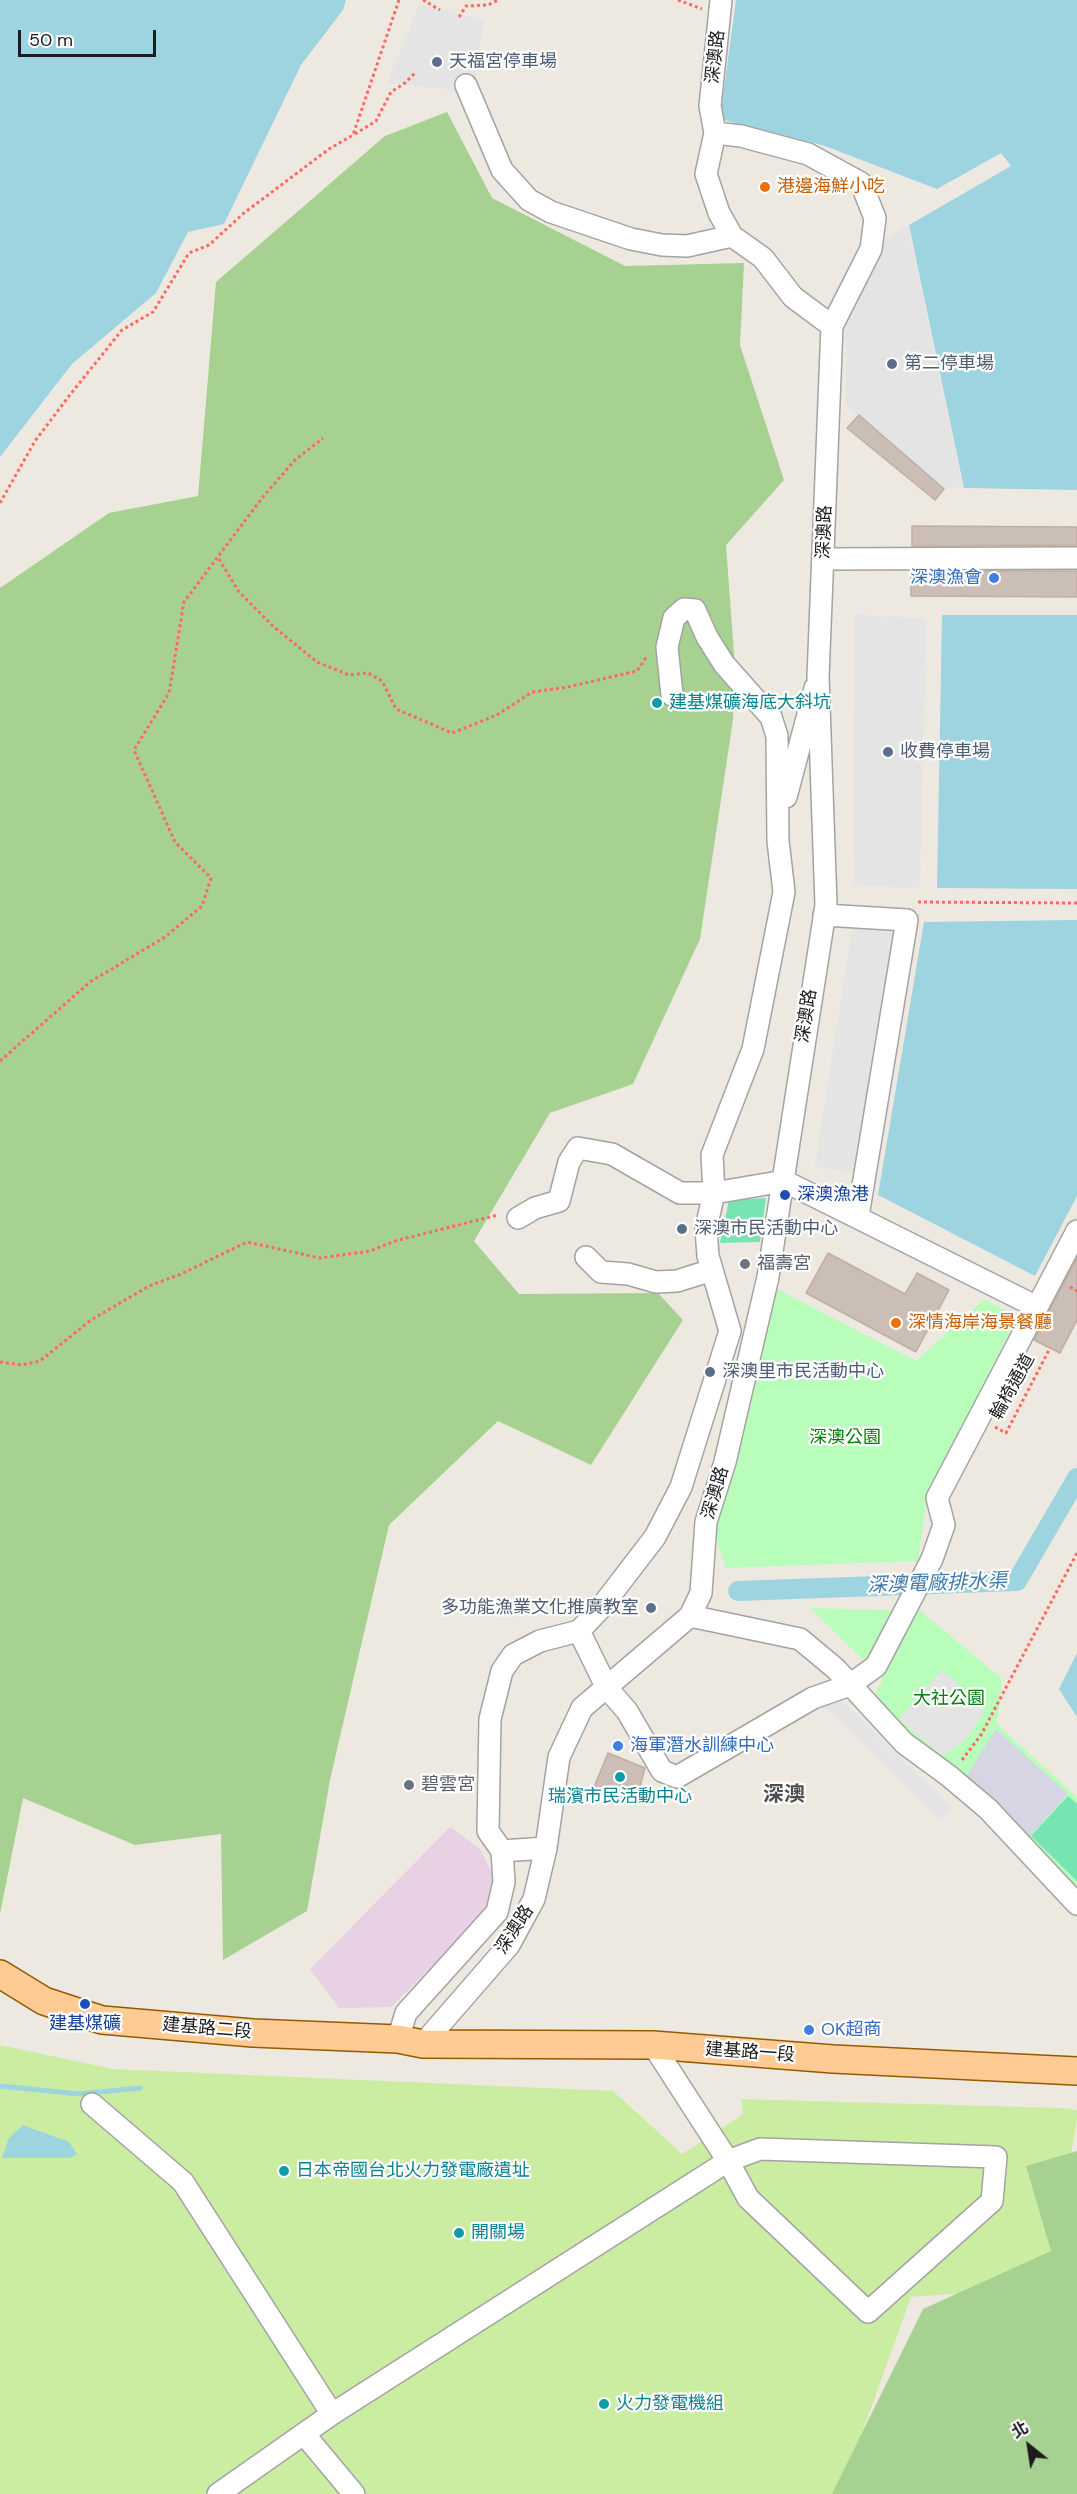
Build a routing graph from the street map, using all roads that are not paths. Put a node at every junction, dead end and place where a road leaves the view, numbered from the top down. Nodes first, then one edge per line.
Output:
1 (721, 0) edge
2 (466, 85) dead end
3 (716, 133) junction
4 (732, 236) junction
5 (832, 326) junction
6 (1077, 558) edge
7 (824, 559) junction
8 (818, 677) junction
9 (672, 695) dead end
10 (779, 823) junction
11 (824, 915) junction
12 (784, 1181) junction
13 (714, 1194) junction
14 (858, 1216) junction
15 (518, 1218) road end
16 (1077, 1232) edge
17 (586, 1257) dead end
18 (712, 1270) junction
19 (1037, 1307) junction
20 (690, 1616) junction
21 (579, 1631) junction
22 (850, 1685) junction
23 (607, 1688) junction
24 (546, 1848) junction
25 (502, 1851) junction
26 (1077, 1904) edge
27 (0, 1974) edge
28 (411, 2042) junction
29 (653, 2045) junction
30 (1077, 2071) edge
31 (92, 2104) dead end
32 (728, 2161) junction
33 (332, 2414) junction
34 (304, 2434) junction
35 (218, 2494) edge
36 (354, 2494) edge

1 - 3 street, 深澳路
2 - 4 street
3 - 4 street
3 - 5 street, 深澳路
4 - 5 street
5 - 7 street, 深澳路
6 - 7 street
7 - 8 street, 深澳路
8 - 10 street
8 - 11 street, 深澳路
9 - 10 street
10 - 13 street
11 - 12 street, 深澳路
11 - 14 street
12 - 13 street
12 - 14 street
12 - 20 street, 深澳路
13 - 15 street
13 - 18 street
14 - 19 street
16 - 19 street
17 - 18 street
18 - 21 street
19 - 22 street
20 - 22 street
20 - 23 street, 深澳路
21 - 23 street
21 - 25 street
22 - 23 street
22 - 26 street
23 - 24 street, 深澳路
24 - 25 street
24 - 28 street, 深澳路
25 - 28 street
27 - 28 main road, 建基路二段
28 - 29 main road, 建基路一段
29 - 30 main road, 建基路一段
29 - 32 street
31 - 33 street
32 - 32 street
32 - 33 street
33 - 34 street
34 - 35 street
34 - 36 street

